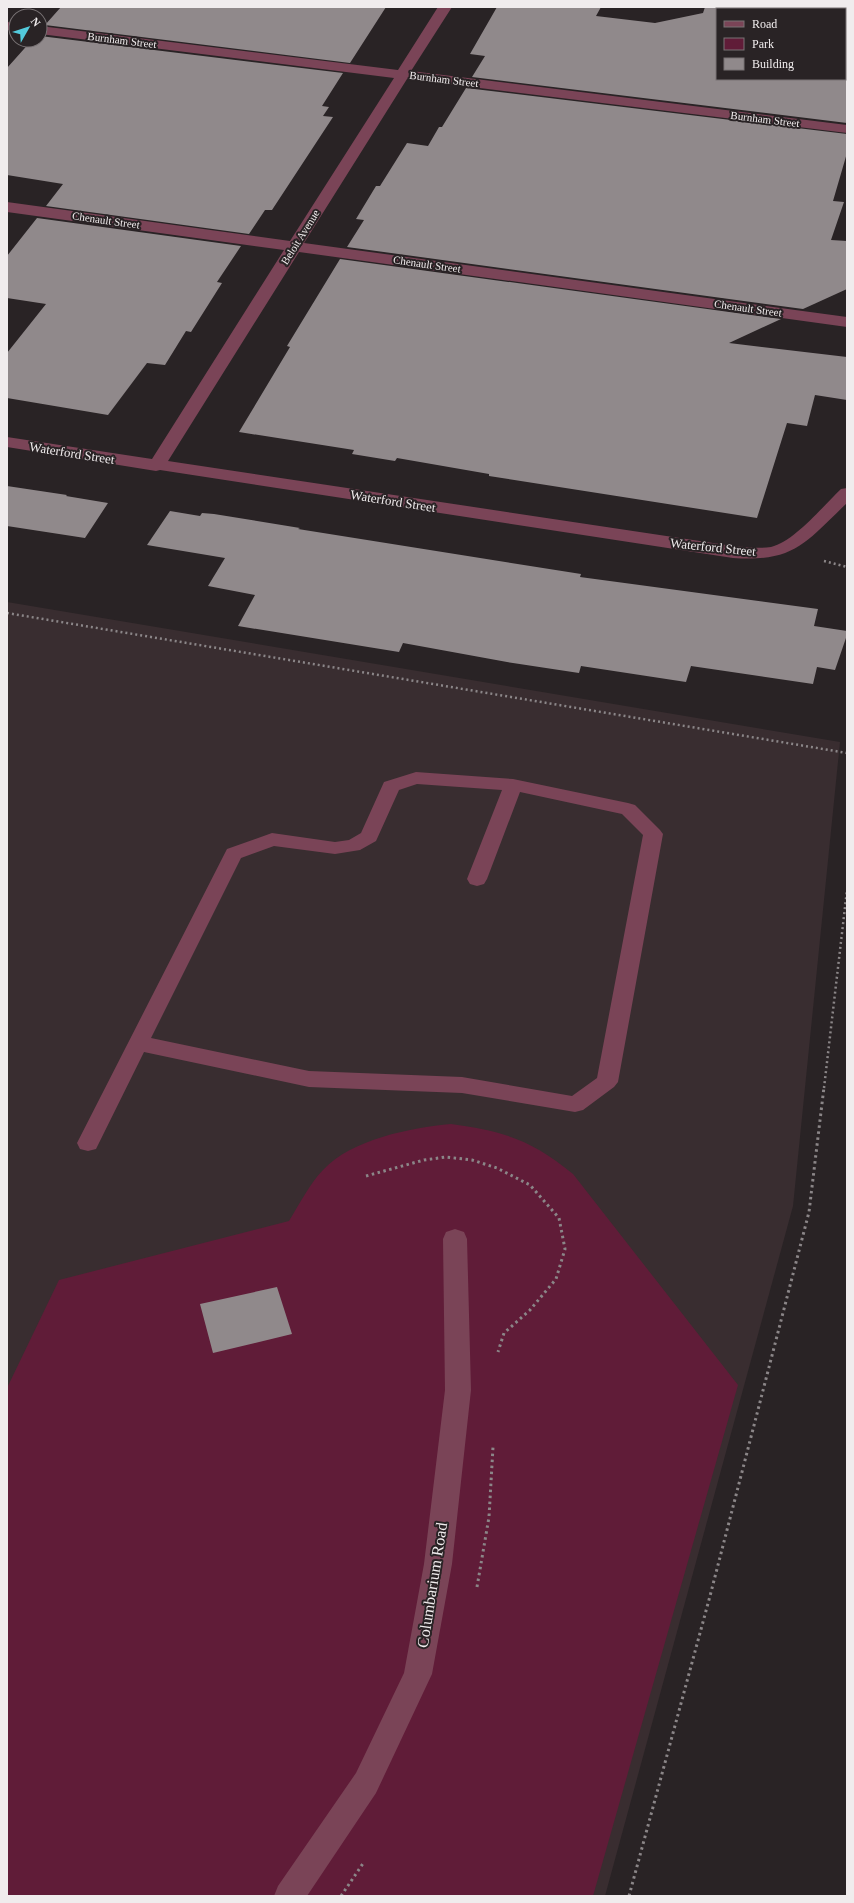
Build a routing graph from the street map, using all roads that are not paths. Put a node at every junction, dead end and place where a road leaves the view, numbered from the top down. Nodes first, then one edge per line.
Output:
1 (445, 7) edge
2 (48, 31) edge
3 (402, 74) junction
4 (847, 130) edge
5 (7, 207) edge
6 (295, 246) junction
7 (847, 322) edge
8 (7, 442) edge
9 (156, 466) junction
10 (847, 493) edge
11 (512, 785) junction
12 (477, 879) dead end
13 (138, 1043) junction
14 (88, 1143) dead end
15 (455, 1239) dead end
16 (289, 1896) edge

1 - 3 street, Beloit Avenue
2 - 3 street, Burnham Street
3 - 4 street, Burnham Street
3 - 6 street, Beloit Avenue
5 - 6 street, Chenault Street
6 - 7 street, Chenault Street
6 - 9 street, Beloit Avenue
8 - 9 street, Waterford Street
9 - 10 street, Waterford Street
11 - 12 lane
11 - 13 lane
11 - 13 lane
13 - 14 lane
15 - 16 street, Columbarium Road

